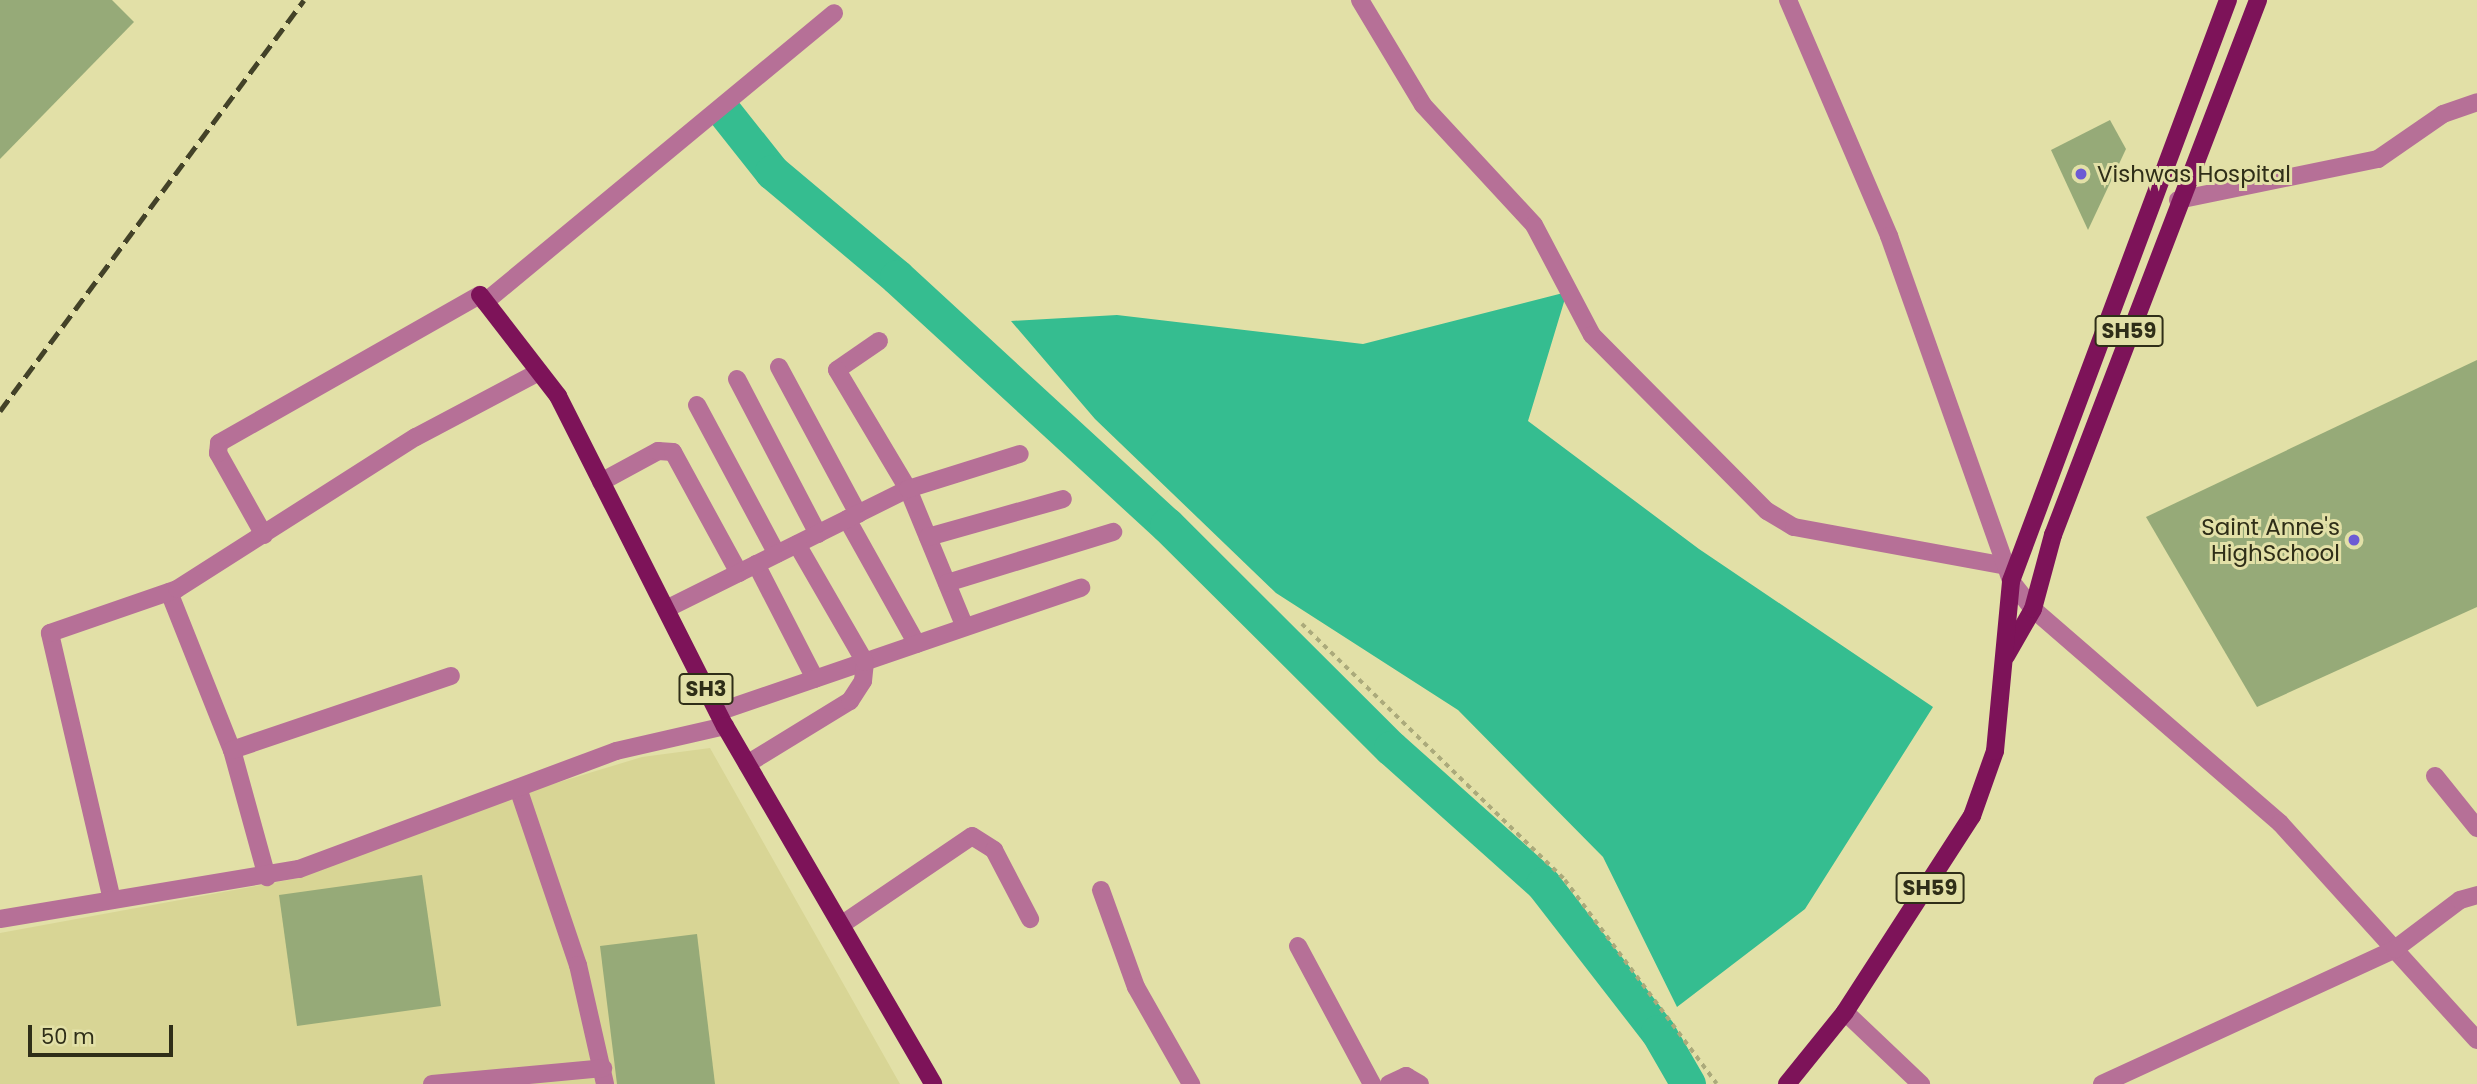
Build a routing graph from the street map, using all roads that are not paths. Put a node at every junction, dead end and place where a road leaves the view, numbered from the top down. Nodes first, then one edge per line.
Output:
1 (1360, 0) edge
2 (1788, 0) edge
3 (2228, 0) edge
4 (2258, 0) edge
5 (834, 13) dead end
6 (2477, 102) edge
7 (2178, 200) junction
8 (2136, 242) junction
9 (2159, 251) junction
10 (482, 298) junction
11 (879, 341) dead end
12 (779, 367) dead end
13 (539, 372) junction
14 (737, 379) dead end
15 (696, 405) dead end
16 (1020, 454) dead end
17 (601, 482) junction
18 (908, 489) junction
19 (1063, 499) dead end
20 (853, 517) junction
21 (1113, 532) dead end
22 (818, 534) junction
23 (264, 535) junction
24 (928, 537) junction
25 (797, 544) junction
26 (777, 554) junction
27 (756, 564) junction
28 (739, 573) junction
29 (2008, 574) junction
30 (947, 583) junction
31 (1081, 588) dead end
32 (169, 592) junction
33 (666, 609) junction
34 (2032, 609) junction
35 (965, 627) junction
36 (917, 644) junction
37 (865, 662) junction
38 (2003, 662) junction
39 (451, 676) dead end
40 (815, 679) junction
41 (722, 719) junction
42 (232, 750) junction
43 (747, 764) junction
44 (2435, 776) dead end
45 (519, 788) junction
46 (2477, 828) edge
47 (267, 877) junction
48 (1101, 890) dead end
49 (2477, 893) edge
50 (112, 900) junction
51 (0, 919) edge
52 (1030, 919) dead end
53 (841, 925) junction
54 (1298, 946) dead end
55 (2395, 949) junction
56 (1845, 1012) junction
57 (2477, 1040) edge
58 (604, 1076) edge
59 (432, 1084) edge
60 (933, 1084) edge
61 (1191, 1084) edge
62 (1371, 1084) edge
63 (1389, 1084) edge
64 (1420, 1084) edge
65 (1787, 1084) edge
66 (1921, 1084) edge
67 (2102, 1084) edge

1 - 29 street
2 - 29 street
3 - 8 main road, SH59
4 - 7 main road, SH59
5 - 10 street
6 - 7 street
7 - 9 main road, SH59
8 - 9 main road
8 - 29 main road, SH59
9 - 34 main road, SH59
10 - 13 main road, SH3
10 - 23 street
11 - 18 street
12 - 20 street
13 - 17 main road, SH3
13 - 23 street
14 - 22 street
15 - 26 street
16 - 18 street
17 - 28 street
17 - 33 main road, SH3
18 - 20 street
18 - 24 street
19 - 24 street
20 - 22 street
20 - 36 street
21 - 30 street
22 - 25 street
23 - 32 street
24 - 30 street
25 - 26 street
25 - 37 street
26 - 27 street
27 - 28 street
27 - 40 street
28 - 33 street
29 - 34 street
29 - 38 main road, SH59
30 - 35 street
31 - 35 street
32 - 42 street
32 - 50 street
33 - 41 main road, SH3
34 - 38 main road, SH59
34 - 55 street
35 - 36 street
36 - 37 street
37 - 40 street
37 - 43 street
38 - 56 main road, SH59
39 - 42 street
40 - 41 street
41 - 43 main road, SH3
41 - 45 street
42 - 47 street
43 - 53 main road, SH3
44 - 46 street
45 - 47 street
45 - 58 street
47 - 50 street
48 - 61 street
49 - 55 street
50 - 51 street
52 - 53 street
53 - 60 main road, SH3
54 - 62 street
55 - 57 street
55 - 67 street
56 - 65 main road, SH59
56 - 66 street
58 - 59 street
63 - 64 street

